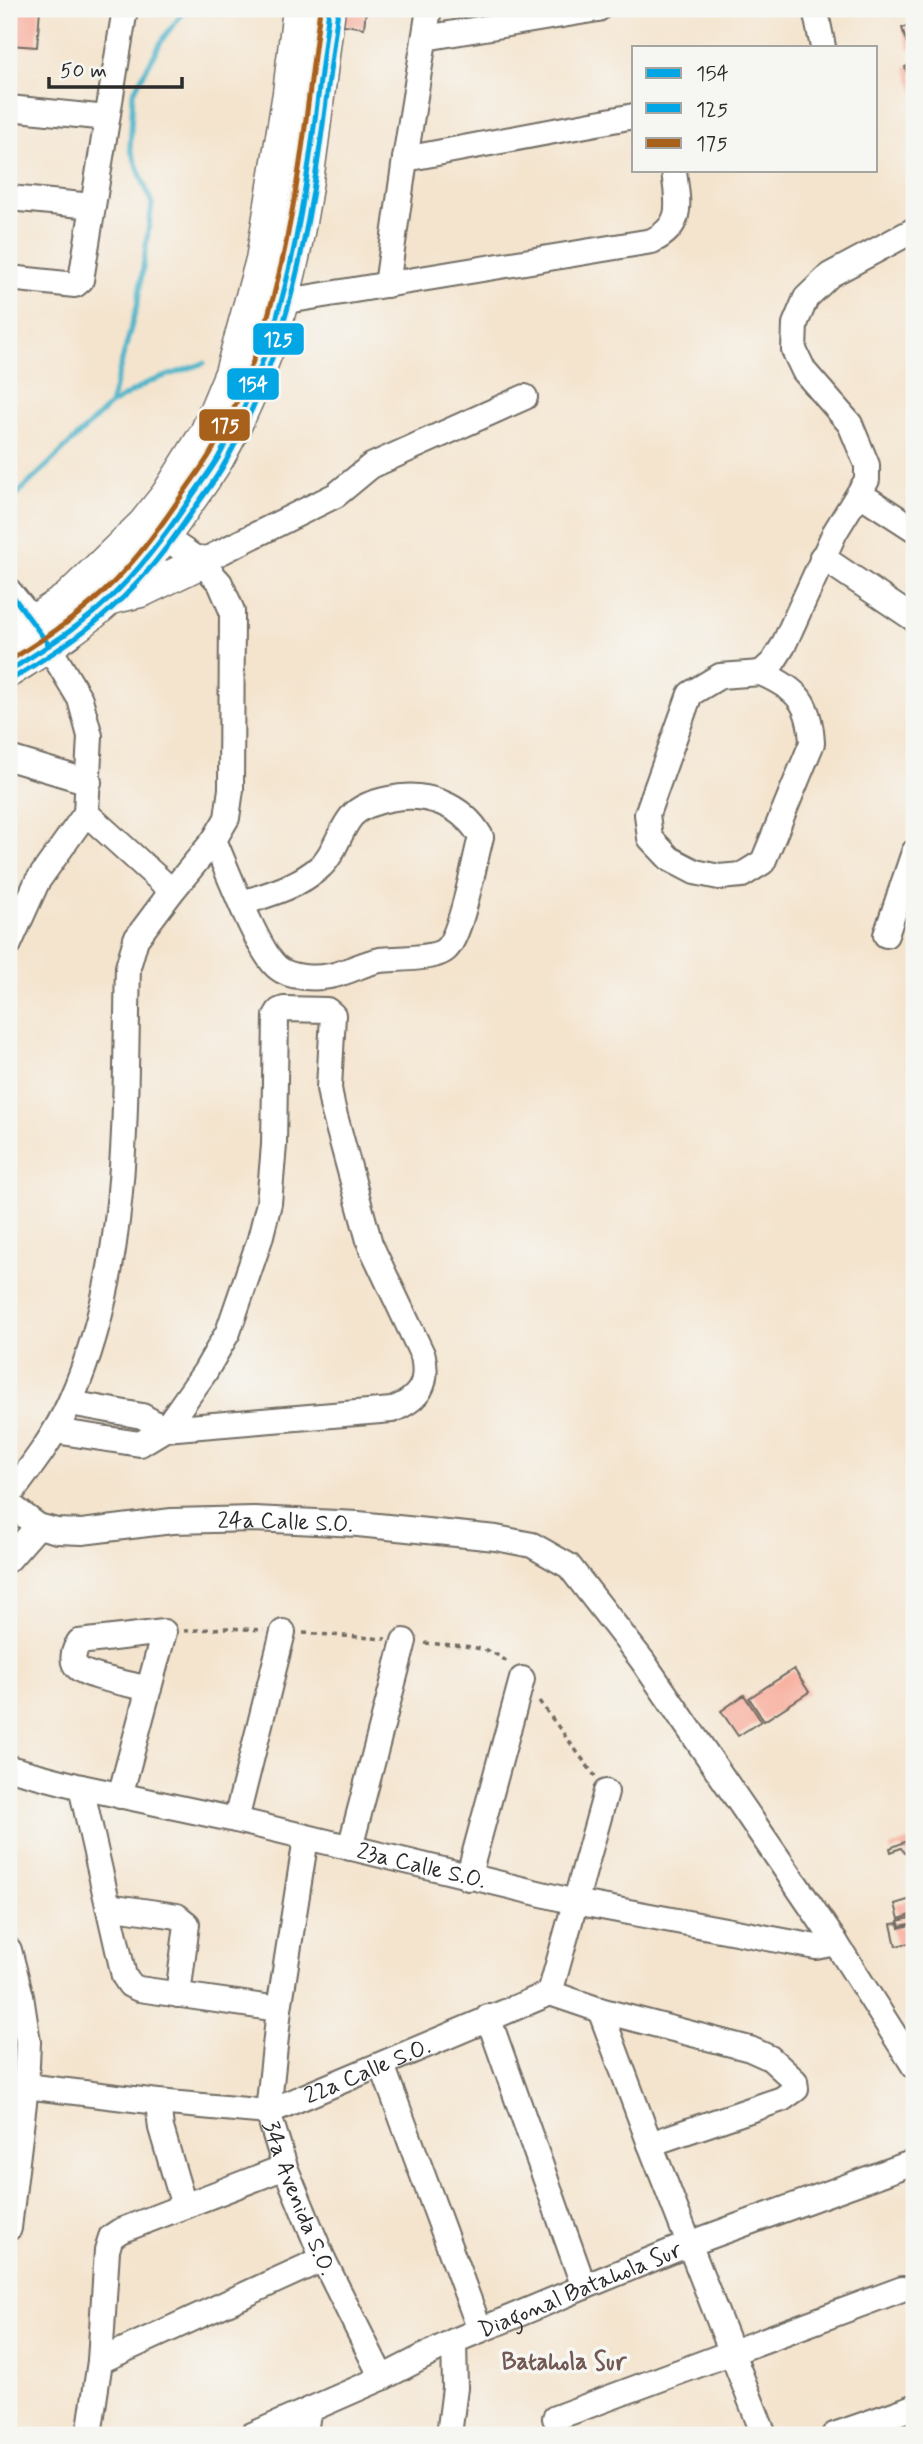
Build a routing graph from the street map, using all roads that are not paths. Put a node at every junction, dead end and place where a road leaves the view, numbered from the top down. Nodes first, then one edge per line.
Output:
1 (125, 9) edge
2 (299, 9) edge
3 (329, 9) edge
4 (429, 9) edge
5 (598, 9) edge
6 (815, 9) edge
7 (425, 38) junction
8 (823, 46) edge
9 (9, 108) edge
10 (632, 117) edge
11 (107, 118) junction
12 (405, 159) junction
13 (674, 172) edge
14 (9, 198) edge
15 (93, 206) junction
16 (914, 230) edge
17 (9, 278) edge
18 (387, 285) junction
19 (281, 302) junction
20 (260, 341) junction
21 (525, 397) dead end
22 (860, 494) junction
23 (914, 529) edge
24 (154, 530) junction
25 (822, 556) junction
26 (201, 562) junction
27 (9, 591) edge
28 (110, 599) junction
29 (914, 619) edge
30 (31, 635) edge
31 (9, 671) edge
32 (761, 673) junction
33 (9, 758) edge
34 (89, 782) junction
35 (86, 813) junction
36 (214, 840) junction
37 (914, 852) edge
38 (172, 891) junction
39 (242, 903) junction
40 (886, 935) dead end
41 (9, 944) edge
42 (70, 1403) junction
43 (165, 1429) junction
44 (55, 1432) junction
45 (9, 1496) edge
46 (9, 1504) edge
47 (38, 1526) junction
48 (9, 1559) edge
49 (283, 1632) dead end
50 (404, 1641) dead end
51 (522, 1679) dead end
52 (149, 1689) dead end
53 (9, 1768) edge
54 (81, 1787) junction
55 (606, 1792) dead end
56 (120, 1796) junction
57 (236, 1820) junction
58 (306, 1838) junction
59 (350, 1848) junction
60 (468, 1878) junction
61 (575, 1902) junction
62 (108, 1906) junction
63 (836, 1943) junction
64 (9, 1950) edge
65 (550, 1993) junction
66 (178, 1995) junction
67 (279, 2009) junction
68 (600, 2010) junction
69 (488, 2017) junction
70 (382, 2065) junction
71 (914, 2066) edge
72 (17, 2085) edge
73 (158, 2102) junction
74 (268, 2112) junction
75 (650, 2144) junction
76 (914, 2162) edge
77 (285, 2167) junction
78 (184, 2206) junction
79 (9, 2228) edge
80 (689, 2244) junction
81 (323, 2259) junction
82 (584, 2287) junction
83 (902, 2289) dead end
84 (480, 2330) junction
85 (454, 2341) junction
86 (731, 2351) junction
87 (100, 2361) junction
88 (383, 2378) junction
89 (914, 2407) edge
90 (308, 2411) junction
91 (555, 2418) dead end
92 (89, 2435) edge
93 (252, 2435) edge
94 (305, 2435) edge
95 (449, 2435) edge
96 (764, 2435) edge
97 (834, 2435) edge

1 - 11 street
2 - 20 main road
3 - 19 main road
4 - 7 street
5 - 7 street
6 - 8 street
7 - 12 street
9 - 11 street
10 - 12 street
11 - 15 street
12 - 18 street
13 - 18 street
14 - 15 street
15 - 17 street
16 - 22 street
18 - 19 street
19 - 20 main road
20 - 24 main road
20 - 24 main road
21 - 26 street
22 - 23 street
22 - 25 street
24 - 26 street
24 - 28 main road
24 - 30 main road
25 - 29 street
25 - 32 street
26 - 28 main road
26 - 36 street
27 - 30 street
28 - 30 main road
30 - 31 main road
30 - 34 street
32 - 32 street
33 - 34 street
34 - 35 street
35 - 38 street
35 - 41 street
36 - 38 street
36 - 39 street
37 - 40 street
38 - 42 street
39 - 39 street
42 - 43 street
42 - 44 street
43 - 43 street
43 - 44 street
44 - 45 street
46 - 47 street
47 - 48 street
47 - 63 street, 24a Calle S.O.
49 - 57 street
50 - 59 street
51 - 60 street
52 - 56 street
53 - 54 street, 23a Calle S.O.
54 - 56 street, 23a Calle S.O.
54 - 62 street
55 - 61 street
56 - 57 street, 23a Calle S.O.
57 - 58 street, 23a Calle S.O.
58 - 59 street, 23a Calle S.O.
58 - 67 street, 34a Avenida S.O.
59 - 60 street, 23a Calle S.O.
60 - 61 street, 23a Calle S.O.
61 - 63 street, 23a Calle S.O.
61 - 65 street
62 - 66 street
62 - 66 street
63 - 71 street, 24a Calle S.O.
64 - 72 street
65 - 68 street
65 - 69 street, 22a Calle S.O.
66 - 67 street
67 - 74 street, 34a Avenida S.O.
68 - 75 street
68 - 75 street
69 - 70 street, 22a Calle S.O.
69 - 82 street
70 - 74 street, 22a Calle S.O.
70 - 84 street
72 - 73 street, 22a Calle S.O.
72 - 79 street
73 - 74 street, 22a Calle S.O.
73 - 78 street
74 - 77 street, 34a Avenida S.O.
75 - 80 street
76 - 80 street, Diagonal Batahola Sur
77 - 78 street
77 - 81 street, 34a Avenida S.O.
78 - 87 street
80 - 82 street, Diagonal Batahola Sur
80 - 86 street
81 - 87 street
81 - 88 street, 34a Avenida S.O.
82 - 84 street, Diagonal Batahola Sur
83 - 86 street
84 - 85 street, Diagonal Batahola Sur
85 - 88 street, Diagonal Batahola Sur
85 - 95 street
86 - 91 street
86 - 96 street
87 - 92 street
88 - 90 street, Diagonal Batahola Sur
89 - 97 street
90 - 93 street, Diagonal Batahola Sur
90 - 94 street

